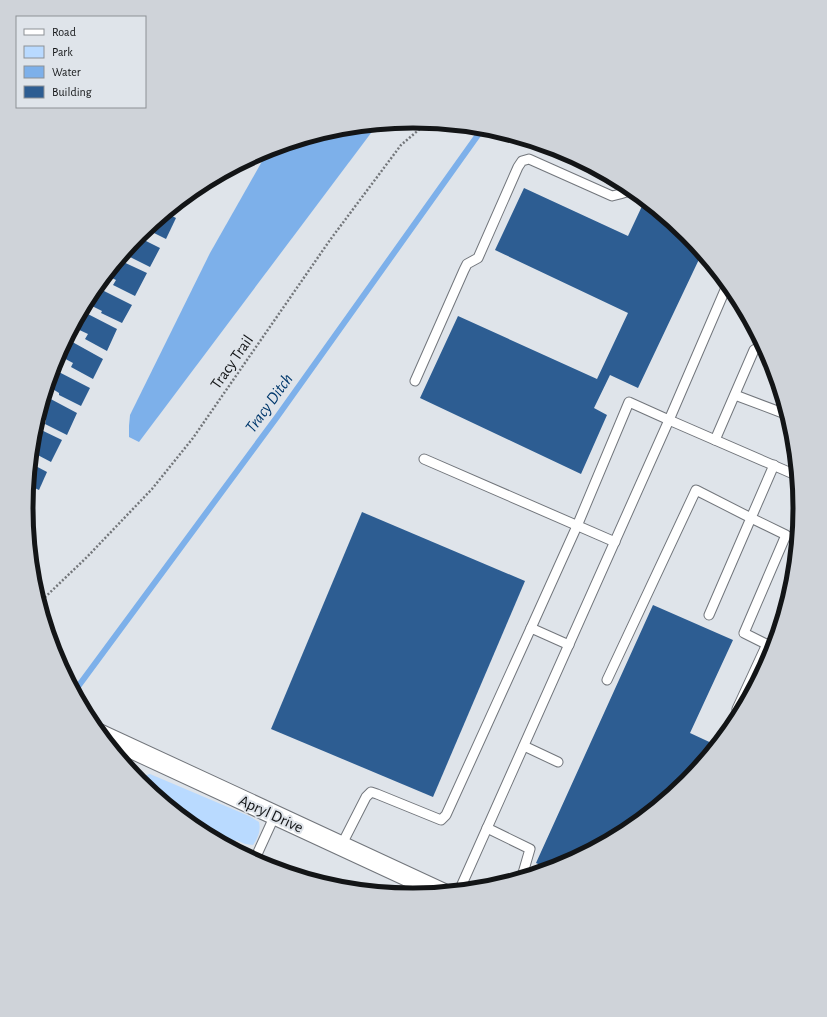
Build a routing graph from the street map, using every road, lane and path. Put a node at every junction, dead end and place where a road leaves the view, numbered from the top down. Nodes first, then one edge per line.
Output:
1 (421, 128) edge
2 (625, 192) edge
3 (725, 290) edge
4 (758, 347) edge
5 (415, 381) dead end
6 (735, 395) junction
7 (782, 414) edge
8 (669, 420) junction
9 (715, 440) junction
10 (424, 460) dead end
11 (774, 465) junction
12 (792, 473) edge
13 (751, 518) junction
14 (577, 526) junction
15 (615, 542) junction
16 (44, 598) edge
17 (708, 615) dead end
18 (532, 628) junction
19 (569, 645) junction
20 (768, 645) edge
21 (759, 667) edge
22 (607, 680) dead end
23 (744, 697) edge
24 (111, 739) edge
25 (524, 746) junction
26 (558, 762) dead end
27 (275, 815) junction
28 (488, 828) junction
29 (341, 846) junction
30 (257, 855) edge
31 (524, 872) edge
32 (462, 886) edge
33 (433, 888) edge

1 - 16 path, Tracy Trail
2 - 5 lane
3 - 8 lane
4 - 6 lane
6 - 7 lane
6 - 9 lane
8 - 9 lane
8 - 14 lane
8 - 15 lane
9 - 11 lane
10 - 14 lane
11 - 12 lane
11 - 13 lane
13 - 17 lane
13 - 20 lane
13 - 22 lane
14 - 15 lane
14 - 18 lane
15 - 19 lane
18 - 19 lane
18 - 29 lane
19 - 25 lane
21 - 23 lane
24 - 27 street, Apryl Drive
25 - 26 lane
25 - 28 lane
27 - 29 street, Apryl Drive
27 - 30 lane
28 - 31 lane
28 - 32 lane
29 - 33 street, Apryl Drive

